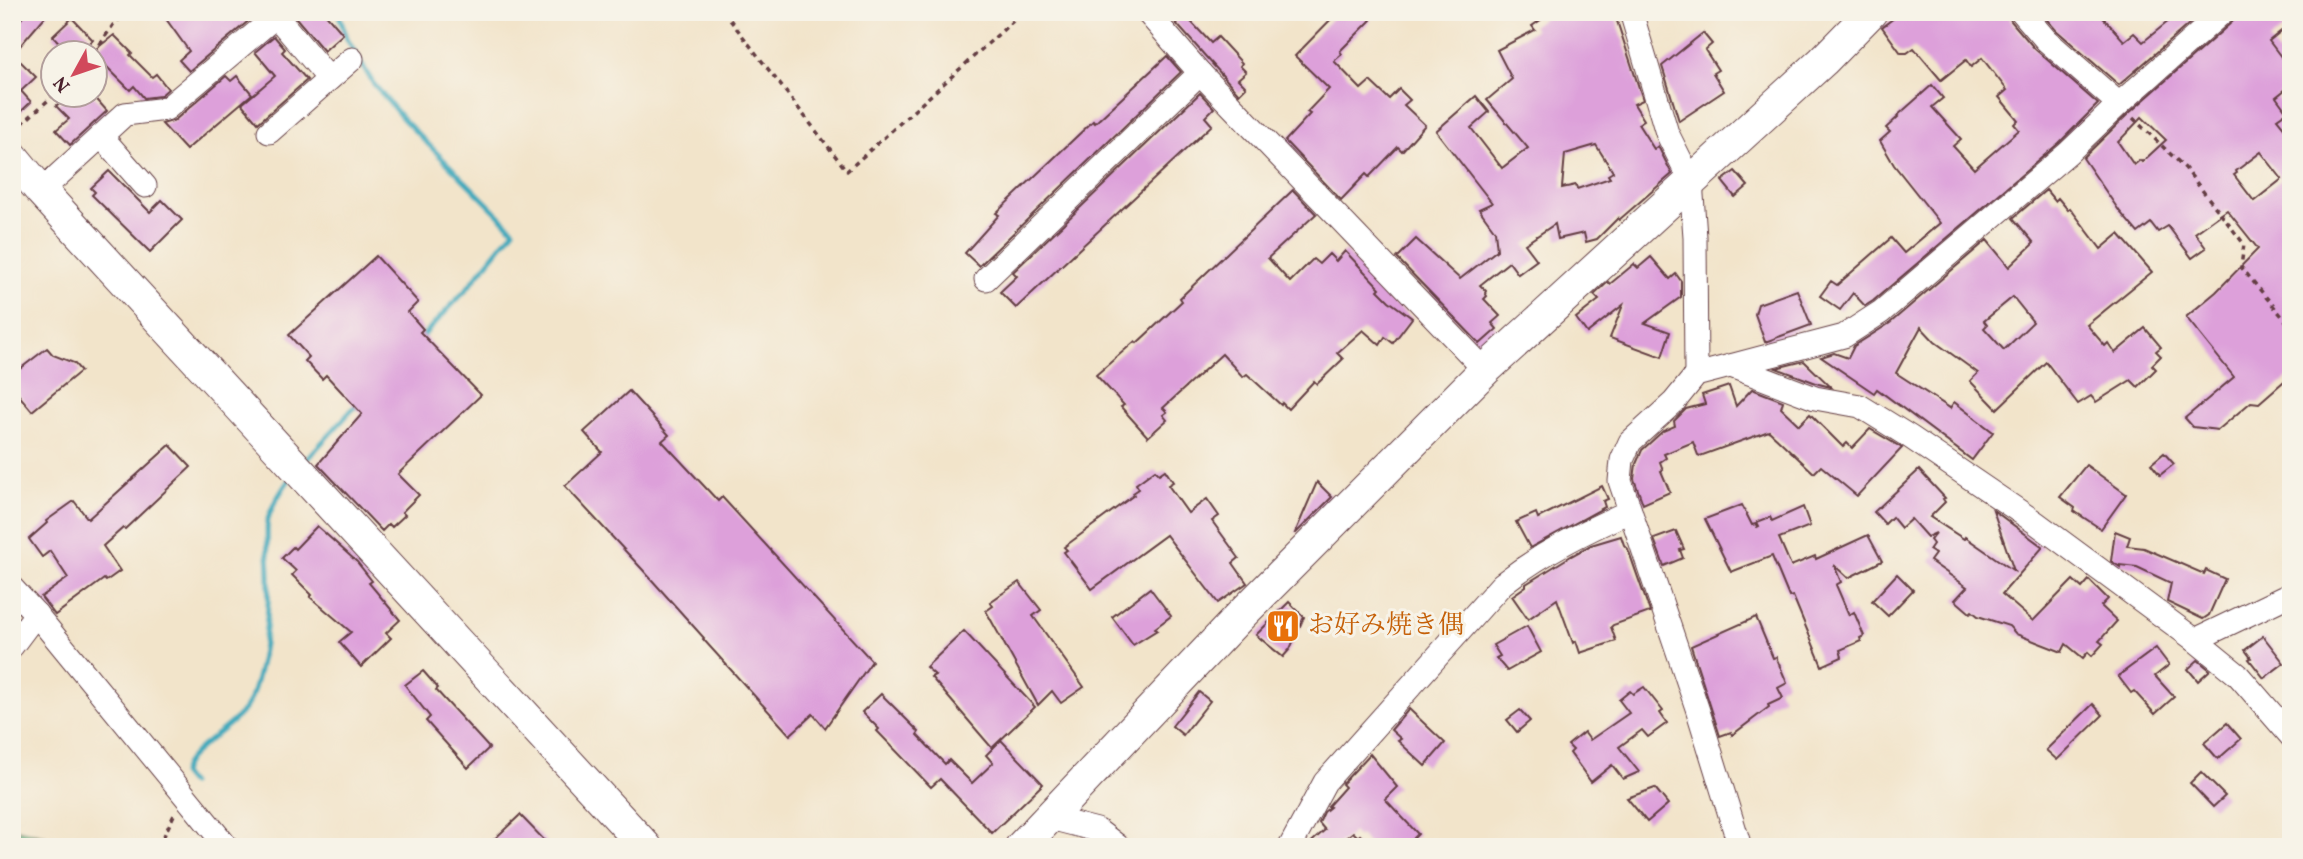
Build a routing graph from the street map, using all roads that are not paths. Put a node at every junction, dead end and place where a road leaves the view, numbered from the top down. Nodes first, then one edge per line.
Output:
1 (1147, 12) edge
2 (1631, 12) edge
3 (1871, 12) edge
4 (2022, 12) edge
5 (2224, 12) edge
6 (352, 59) dead end
7 (1200, 73) junction
8 (329, 79) junction
9 (2119, 104) junction
10 (269, 132) dead end
11 (101, 136) junction
12 (12, 156) edge
13 (1691, 181) junction
14 (145, 186) dead end
15 (41, 191) junction
16 (986, 279) dead end
17 (1731, 366) junction
18 (1485, 370) junction
19 (1696, 375) junction
20 (1630, 511) junction
21 (12, 588) edge
22 (2291, 594) edge
23 (36, 614) junction
24 (2195, 640) junction
25 (12, 646) edge
26 (2291, 737) edge
27 (1050, 818) junction
28 (228, 847) edge
29 (646, 847) edge
30 (1021, 847) edge
31 (1119, 847) edge
32 (1290, 847) edge
33 (1740, 847) edge

1 - 7 street
2 - 13 street
3 - 13 street
4 - 9 street
5 - 9 street
6 - 8 street
7 - 16 street
7 - 18 street
8 - 10 street
8 - 11 street
9 - 17 street
11 - 14 street
11 - 15 street
12 - 15 street
13 - 18 street
13 - 19 street
15 - 29 street
17 - 19 street
17 - 24 street
18 - 27 street
19 - 20 street
20 - 32 street
20 - 33 street
21 - 23 street
22 - 24 street
23 - 25 street
23 - 28 street
24 - 26 street
27 - 30 street
27 - 31 street

